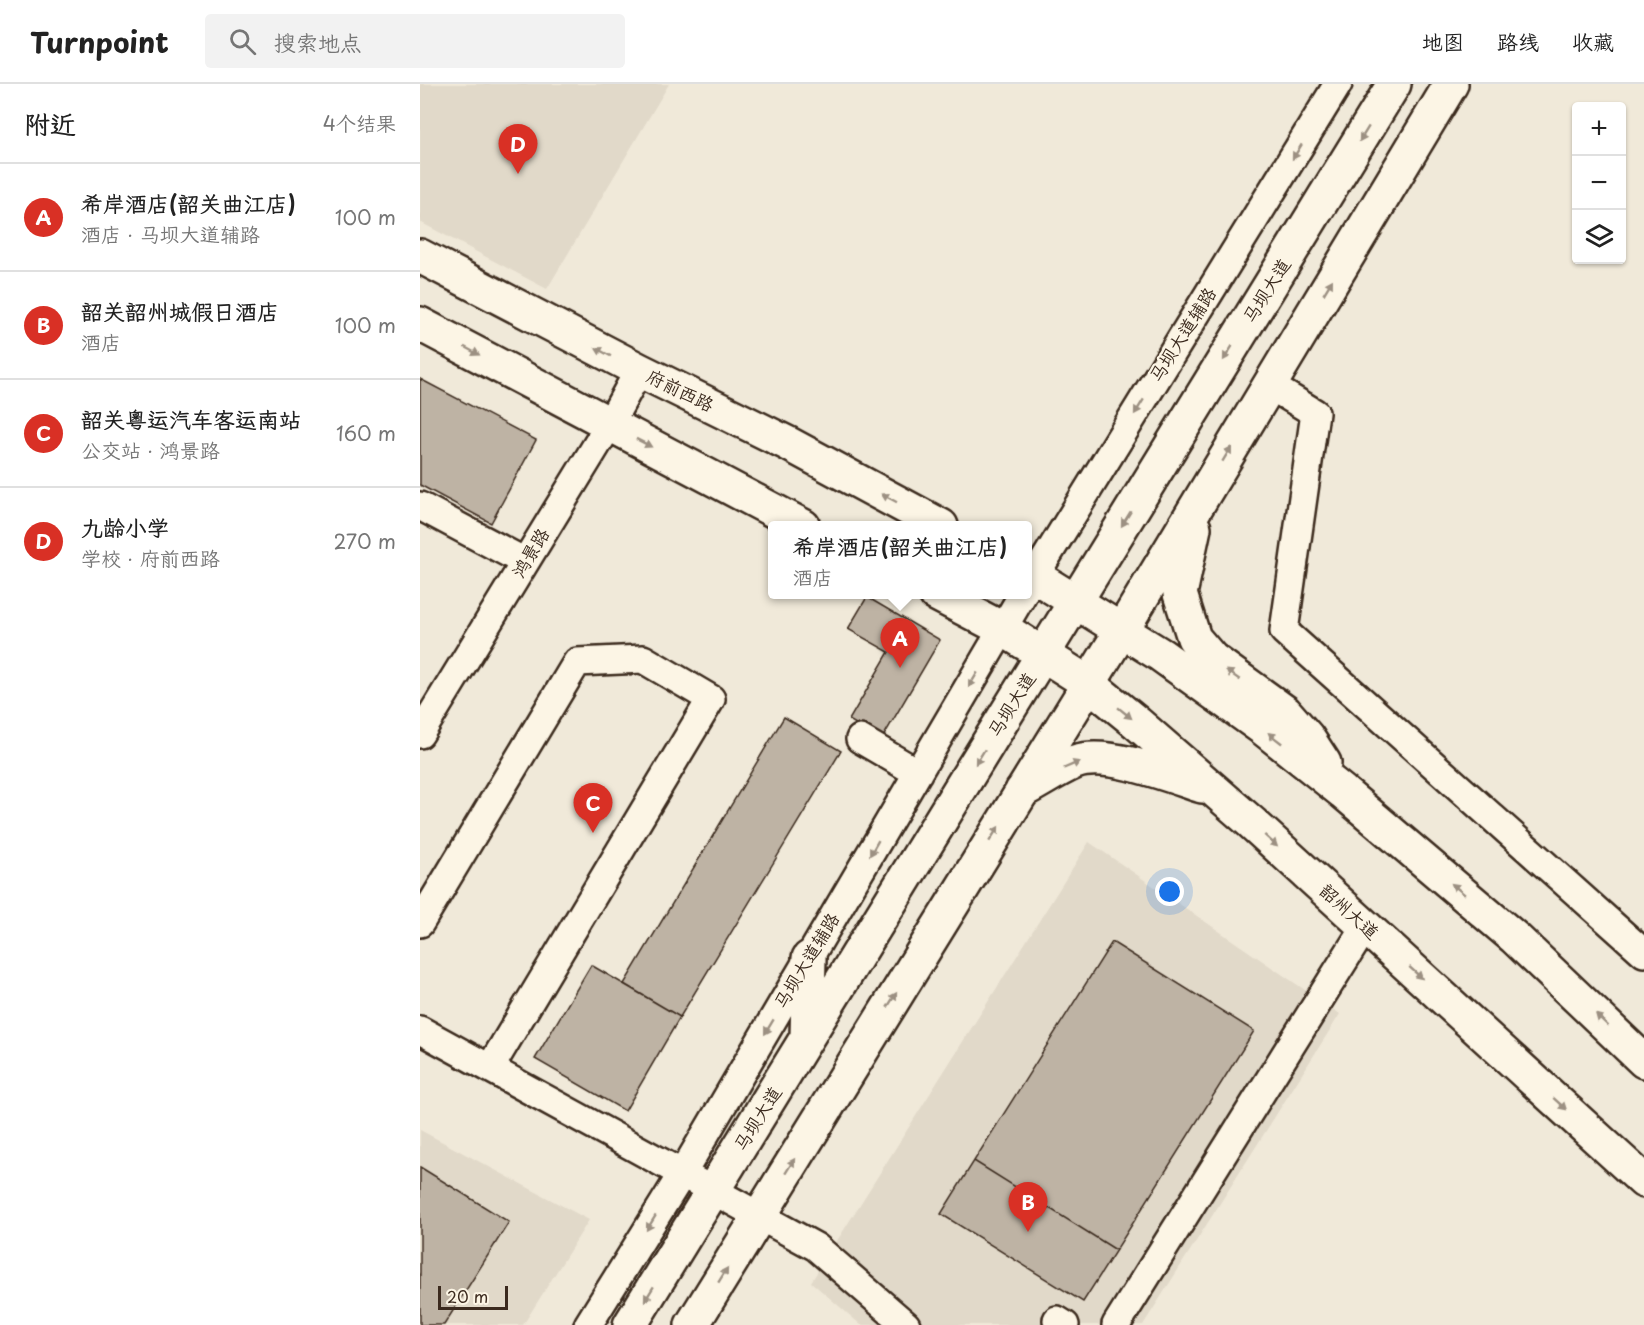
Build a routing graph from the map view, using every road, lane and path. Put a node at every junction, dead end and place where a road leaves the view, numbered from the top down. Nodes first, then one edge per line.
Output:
1 (1338, 84) edge
2 (1395, 84) edge
3 (1451, 84) edge
4 (420, 256) edge
5 (420, 324) edge
6 (639, 370) junction
7 (1269, 385) junction
8 (609, 425) junction
9 (1203, 494) junction
10 (420, 507) edge
11 (795, 521) edge
12 (933, 521) edge
13 (525, 562) junction
14 (1032, 576) edge
15 (1032, 584) edge
16 (946, 599) edge
17 (1019, 599) edge
18 (1075, 602) junction
19 (1003, 629) junction
20 (1122, 630) junction
21 (1043, 655) junction
22 (1088, 683) junction
23 (420, 734) edge
24 (860, 739) dead end
25 (918, 773) junction
26 (1212, 788) junction
27 (1020, 792) junction
28 (1344, 792) junction
29 (420, 923) edge
30 (1365, 927) junction
31 (1644, 953) edge
32 (809, 958) junction
33 (420, 1030) edge
34 (807, 1040) junction
35 (1644, 1061) edge
36 (490, 1068) junction
37 (682, 1174) junction
38 (1644, 1181) edge
39 (713, 1191) junction
40 (759, 1216) junction
41 (588, 1325) edge
42 (630, 1325) edge
43 (692, 1325) edge
44 (906, 1325) edge
45 (1116, 1325) edge

1 -> 14 street, 马坝大道辅路
2 -> 18 main road, 马坝大道
7 -> 3 main road
6 -> 4 main road, 府前西路
5 -> 8 main road
6 - 8 street, 鸿景路
12 -> 6 main road, 府前西路
9 -> 7 main road
7 - 31 street
8 -> 11 main road
8 - 13 street, 鸿景路
9 - 20 main road
28 -> 9 main road
10 - 13 street
13 - 23 street, 鸿景路
15 - 18 main road
16 - 19 main road
17 - 19 street, 马坝大道辅路
18 - 20 main road
18 - 21 main road, 马坝大道
19 - 21 main road
19 -> 25 street, 马坝大道辅路
20 - 22 main road
28 -> 20 main road
21 - 22 main road, 韶州大道
21 -> 34 main road, 马坝大道
22 -> 26 main road, 韶州大道
22 - 27 main road
24 - 25 street
25 -> 32 street, 马坝大道辅路
27 -> 26 main road
26 -> 30 main road, 韶州大道
40 -> 27 main road
35 -> 28 main road
29 - 36 street
30 -> 38 main road, 韶州大道
30 - 45 street
32 - 34 main road
32 -> 37 street, 马坝大道辅路
33 - 36 street
34 - 39 main road, 马坝大道
36 - 37 street
37 - 39 street
37 -> 41 street, 马坝大道辅路
39 - 40 street
39 -> 42 main road, 马坝大道
43 -> 40 main road
40 - 44 street

